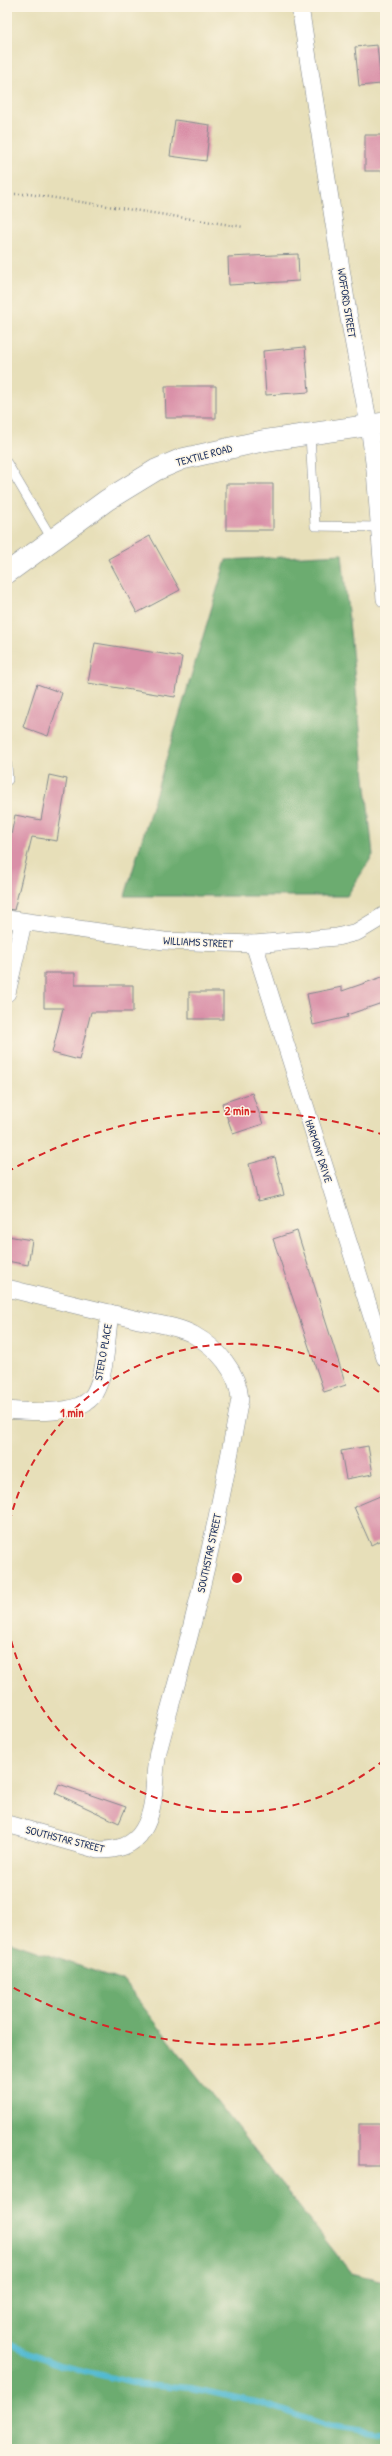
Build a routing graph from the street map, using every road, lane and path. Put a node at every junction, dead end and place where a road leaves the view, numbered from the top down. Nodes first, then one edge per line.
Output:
1 (300, 7) edge
2 (7, 194) edge
3 (244, 227) dead end
4 (377, 424) edge
5 (310, 434) junction
6 (7, 463) edge
7 (379, 527) junction
8 (52, 539) junction
9 (7, 573) edge
10 (385, 599) edge
11 (7, 765) edge
12 (8, 780) edge
13 (385, 915) edge
14 (15, 921) edge
15 (254, 944) junction
16 (7, 993) edge
17 (7, 1288) edge
18 (110, 1313) junction
19 (385, 1358) edge
20 (7, 1410) edge
21 (7, 1824) edge

1 - 4 street, WOFFORD STREET
2 - 3 path
4 - 5 street, TEXTILE ROAD
4 - 7 street, WOFFORD STREET
5 - 7 lane
5 - 8 street, TEXTILE ROAD
6 - 8 lane
7 - 10 street, WOFFORD STREET
8 - 9 street, TEXTILE ROAD
11 - 12 lane
13 - 15 street, WILLIAMS STREET
14 - 15 street, WILLIAMS STREET
14 - 16 street
15 - 19 street, HARMONY DRIVE
17 - 18 street, SOUTHSTAR STREET
18 - 20 street, STEFLO PLACE
18 - 21 street, SOUTHSTAR STREET

